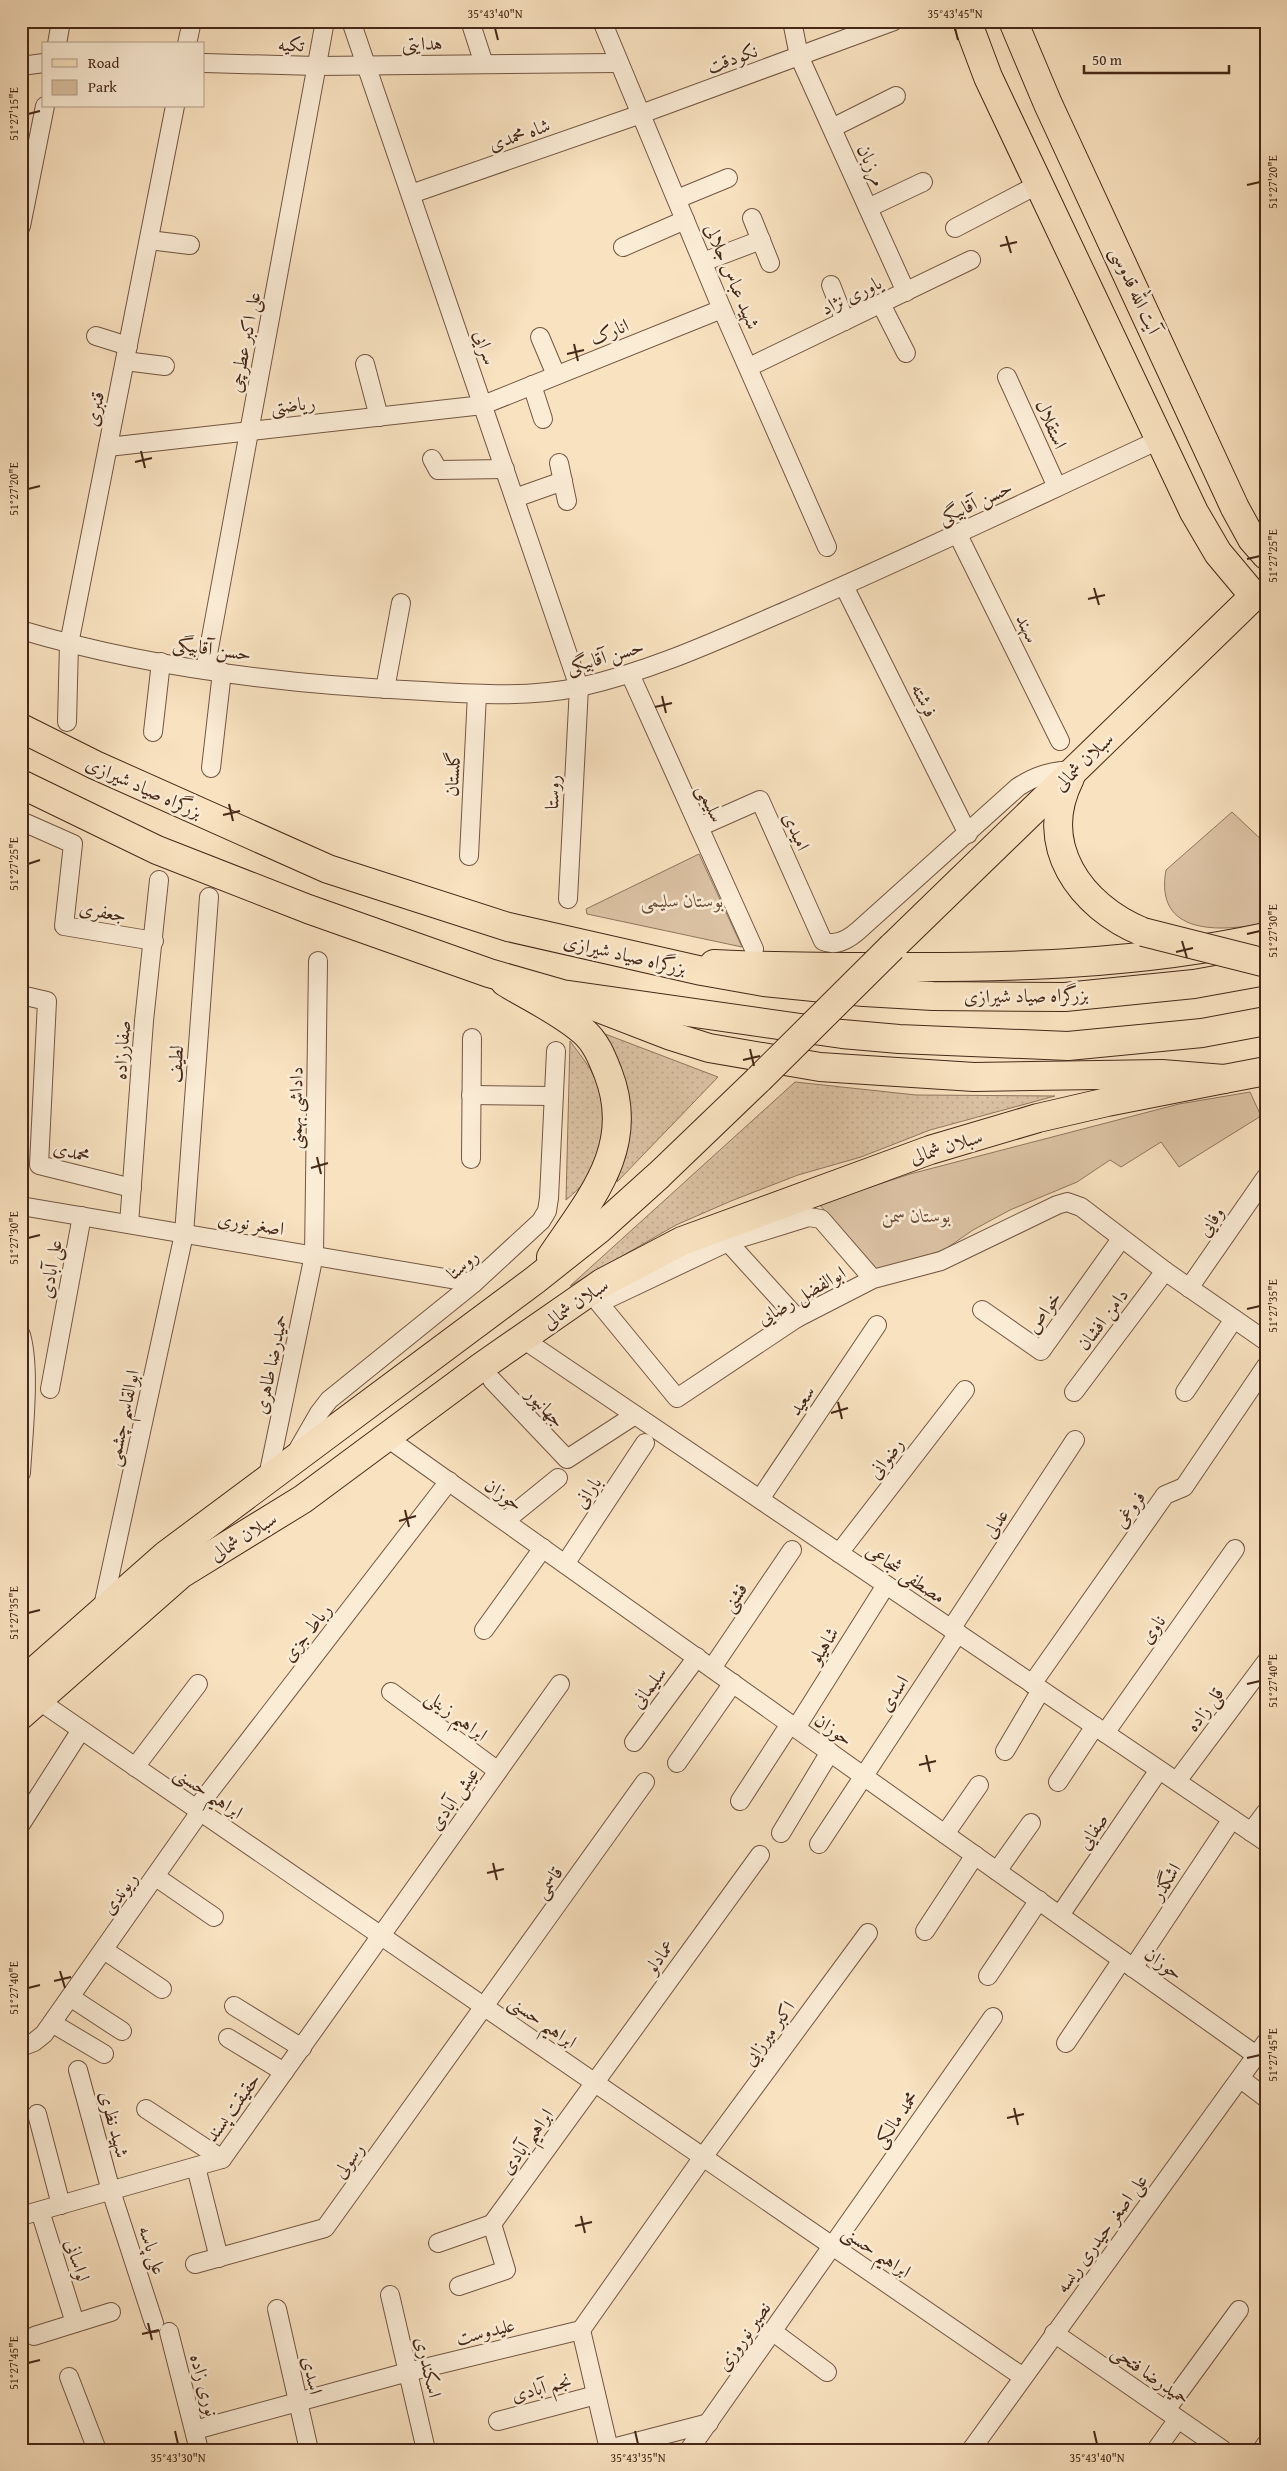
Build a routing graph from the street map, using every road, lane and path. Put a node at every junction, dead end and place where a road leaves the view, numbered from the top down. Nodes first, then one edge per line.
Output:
1 (61, 21) edge
2 (192, 21) edge
3 (325, 21) edge
4 (351, 21) edge
5 (470, 21) edge
6 (602, 21) edge
7 (792, 21) edge
8 (894, 21) edge
9 (967, 21) edge
10 (1013, 21) edge
11 (57, 42) edge
12 (187, 42) edge
13 (799, 56) junction
14 (42, 63) edge
15 (205, 63) edge
16 (618, 63) junction
17 (484, 64) junction
18 (21, 66) edge
19 (317, 66) junction
20 (366, 66) junction
21 (896, 96) dead end
22 (45, 108) edge
23 (175, 108) edge
24 (641, 114) junction
25 (832, 128) junction
26 (728, 178) dead end
27 (923, 182) dead end
28 (1039, 184) junction
29 (411, 194) junction
30 (24, 196) edge
31 (677, 199) junction
32 (868, 208) junction
33 (752, 218) dead end
34 (685, 220) junction
35 (21, 226) edge
36 (955, 228) dead end
37 (149, 240) junction
38 (761, 240) junction
39 (190, 245) dead end
40 (623, 247) dead end
41 (971, 260) dead end
42 (703, 262) junction
43 (770, 263) dead end
44 (831, 285) dead end
45 (906, 292) junction
46 (881, 304) junction
47 (722, 309) junction
48 (846, 321) junction
49 (96, 336) dead end
50 (540, 337) dead end
51 (126, 353) junction
52 (906, 353) dead end
53 (365, 364) dead end
54 (165, 366) dead end
55 (749, 367) junction
56 (556, 375) junction
57 (1008, 377) dead end
58 (532, 385) junction
59 (483, 405) junction
60 (379, 417) junction
61 (544, 419) dead end
62 (249, 431) junction
63 (1159, 440) junction
64 (108, 447) junction
65 (432, 459) dead end
66 (559, 463) dead end
67 (505, 469) junction
68 (563, 481) junction
69 (1057, 487) junction
70 (515, 498) junction
71 (567, 501) dead end
72 (957, 533) junction
73 (827, 547) dead end
74 (1266, 555) edge
75 (844, 586) junction
76 (401, 603) dead end
77 (21, 630) edge
78 (70, 644) junction
79 (160, 662) junction
80 (214, 671) junction
81 (630, 674) junction
82 (578, 687) junction
83 (386, 689) junction
84 (477, 694) junction
85 (67, 722) dead end
86 (21, 728) edge
87 (153, 732) dead end
88 (1060, 741) dead end
89 (211, 768) dead end
90 (1074, 770) junction
91 (21, 784) edge
92 (21, 821) edge
93 (699, 827) junction
94 (968, 834) junction
95 (469, 856) dead end
96 (159, 880) dead end
97 (209, 897) dead end
98 (568, 899) dead end
99 (1266, 936) edge
100 (154, 941) junction
101 (754, 949) dead end
102 (647, 960) junction
103 (318, 961) dead end
104 (1266, 963) edge
105 (1266, 971) edge
106 (489, 973) junction
107 (562, 994) junction
108 (21, 995) edge
109 (1266, 1021) edge
110 (472, 1038) dead end
111 (556, 1051) dead end
112 (1266, 1071) edge
113 (1224, 1079) junction
114 (471, 1095) junction
115 (553, 1096) junction
116 (471, 1160) dead end
117 (1266, 1177) edge
118 (132, 1188) junction
119 (21, 1206) edge
120 (82, 1216) junction
121 (129, 1224) junction
122 (184, 1234) junction
123 (1121, 1239) junction
124 (728, 1242) junction
125 (314, 1255) junction
126 (1165, 1271) junction
127 (873, 1279) junction
128 (535, 1280) junction
129 (474, 1284) junction
130 (1189, 1288) junction
131 (982, 1310) dead end
132 (797, 1318) junction
133 (1234, 1319) junction
134 (877, 1325) dead end
135 (21, 1335) edge
136 (523, 1339) junction
137 (1266, 1341) edge
138 (1266, 1366) edge
139 (492, 1380) dead end
140 (50, 1388) dead end
141 (965, 1390) dead end
142 (1074, 1392) dead end
143 (1185, 1392) dead end
144 (635, 1414) junction
145 (386, 1437) junction
146 (1075, 1440) dead end
147 (645, 1443) dead end
148 (292, 1460) junction
149 (21, 1473) edge
150 (558, 1478) dead end
151 (267, 1481) junction
152 (449, 1481) junction
153 (760, 1499) junction
154 (505, 1521) junction
155 (542, 1548) junction
156 (792, 1550) dead end
157 (1235, 1550) dead end
158 (839, 1553) junction
159 (565, 1564) junction
160 (886, 1585) junction
161 (102, 1611) junction
162 (484, 1630) dead end
163 (954, 1631) junction
164 (696, 1657) junction
165 (1266, 1662) edge
166 (712, 1668) junction
167 (733, 1683) junction
168 (198, 1684) dead end
169 (560, 1684) dead end
170 (1036, 1687) junction
171 (391, 1692) dead end
172 (26, 1695) edge
173 (793, 1726) junction
174 (82, 1730) junction
175 (1100, 1730) junction
176 (634, 1742) dead end
177 (1004, 1751) dead end
178 (830, 1752) junction
179 (677, 1763) dead end
180 (135, 1767) junction
181 (1159, 1770) junction
182 (498, 1771) junction
183 (864, 1776) junction
184 (1177, 1781) junction
185 (645, 1782) dead end
186 (1058, 1782) dead end
187 (979, 1785) dead end
188 (740, 1801) dead end
189 (198, 1811) junction
190 (1266, 1812) edge
191 (1232, 1819) junction
192 (1031, 1823) dead end
193 (21, 1824) edge
194 (1251, 1832) junction
195 (781, 1833) dead end
196 (945, 1834) junction
197 (1266, 1842) edge
198 (819, 1844) dead end
199 (760, 1855) dead end
200 (975, 1855) junction
201 (997, 1871) junction
202 (156, 1877) junction
203 (1039, 1900) junction
204 (1060, 1915) junction
205 (214, 1917) dead end
206 (925, 1931) dead end
207 (868, 1933) dead end
208 (382, 1936) junction
209 (104, 1950) junction
210 (1128, 1964) junction
211 (988, 1976) dead end
212 (162, 1989) dead end
213 (70, 1997) junction
214 (234, 2006) dead end
215 (485, 2007) junction
216 (993, 2017) dead end
217 (52, 2023) junction
218 (122, 2031) dead end
219 (228, 2038) dead end
220 (1066, 2043) dead end
221 (21, 2047) edge
222 (302, 2048) junction
223 (1261, 2049) edge
224 (104, 2054) dead end
225 (78, 2070) dead end
226 (284, 2072) junction
227 (1241, 2079) junction
228 (594, 2082) junction
229 (1266, 2098) edge
230 (146, 2109) dead end
231 (37, 2114) dead end
232 (703, 2157) junction
233 (222, 2159) junction
234 (196, 2166) junction
235 (111, 2191) junction
236 (61, 2205) junction
237 (40, 2211) junction
238 (21, 2216) edge
239 (492, 2224) junction
240 (438, 2244) dead end
241 (832, 2245) junction
242 (218, 2258) junction
243 (195, 2264) dead end
244 (459, 2286) dead end
245 (390, 2295) dead end
246 (277, 2309) dead end
247 (1239, 2310) dead end
248 (111, 2312) dead end
249 (75, 2323) junction
250 (161, 2327) joint
251 (581, 2330) junction
252 (772, 2331) junction
253 (1054, 2333) junction
254 (34, 2336) dead end
255 (408, 2372) junction
256 (827, 2372) dead end
257 (69, 2377) dead end
258 (1023, 2377) junction
259 (596, 2395) junction
260 (297, 2402) junction
261 (1172, 2415) junction
262 (498, 2421) dead end
263 (709, 2422) junction
264 (195, 2430) junction
265 (1266, 2444) edge
266 (607, 2449) edge
267 (97, 2450) edge
268 (199, 2450) edge
269 (309, 2450) edge
270 (426, 2450) edge
271 (689, 2450) edge
272 (971, 2450) edge
273 (1156, 2450) edge
274 (1223, 2450) edge
275 (1262, 2450) edge

1 - 11 street
2 - 12 street
3 - 19 street, علی اکبر عطرچی
4 - 20 street, سرایی
5 - 17 street
6 - 16 street, شهید عباس جلالی
7 - 13 street, مرزبان
8 - 13 street, نکودقت
9 - 28 main road
10 - 74 main road, آیت الله قدوسی
13 - 24 street, نکودقت
13 - 25 street, مرزبان
14 - 18 street
15 - 19 street, تکیه
16 - 17 street, هدایتی
16 - 24 street, شهید عباس جلالی
17 - 20 street, هدایتی
19 - 20 street, هدایتی
19 - 62 street, علی اکبر عطرچی
20 - 29 street, سرایی
21 - 25 street
22 - 30 street
23 - 37 street, قنبری
24 - 29 street, شاه محمدی
24 - 31 street, شهید عباس جلالی
25 - 32 street, مرزبان
26 - 31 street
27 - 32 street
28 - 36 street
28 - 63 main road
29 - 59 street, سرایی
30 - 35 street
31 - 34 street, شهید عباس جلالی
32 - 45 street, مرزبان
33 - 38 street
34 - 40 street
34 - 42 street, شهید عباس جلالی
37 - 39 street
37 - 51 street, قنبری
38 - 42 street
38 - 43 street
41 - 45 street, یاوری نژاد
42 - 47 street, شهید عباس جلالی
44 - 48 street
45 - 46 street, یاوری نژاد
46 - 48 street, یاوری نژاد
46 - 52 street
47 - 55 street, شهید عباس جلالی
47 - 56 street, انارک
48 - 55 street, یاوری نژاد
49 - 51 street
50 - 56 street
51 - 54 street
51 - 64 street, قنبری
53 - 60 street
55 - 73 street, شهید عباس جلالی
56 - 58 street, انارک
57 - 69 street, استقلال
58 - 59 street, انارک
58 - 61 street
59 - 60 street, ریاضتی
59 - 67 street, سرایی
60 - 62 street, ریاضتی
62 - 64 street, ریاضتی
62 - 80 street, علی اکبر عطرچی
63 - 69 street, حسن آقابیگی
63 - 90 main road, سبلان شمالی
64 - 78 street, قنبری
65 - 67 street
66 - 68 street
67 - 70 street, سرایی
68 - 70 street
68 - 71 street
69 - 72 street, حسن آقابیگی
70 - 82 street, سرایی
72 - 75 street, حسن آقابیگی
72 - 88 street, سهند
75 - 81 street, حسن آقابیگی
75 - 94 street, فرشته
76 - 83 street
77 - 78 street, حسن آقابیگی
78 - 79 street, حسن آقابیگی
78 - 85 street, قنبری
79 - 80 street, حسن آقابیگی
79 - 87 street
80 - 83 street, حسن آقابیگی
80 - 89 street
81 - 82 street, حسن آقابیگی
81 - 93 street, سلیمی
82 - 84 street, حسن آقابیگی
82 - 98 street, روستا
83 - 84 street, حسن آقابیگی
84 - 95 street, گلستان
86 - 102 main road, بزرگراه صیاد شیرازی
90 - 94 street
90 - 104 main road, bridge
90 - 128 main road, سبلان شمالی, bridge
91 - 106 main road
92 - 100 street, جعفری
93 - 94 street, امیدی
93 - 101 street, سلیمی
96 - 100 street, صفارزاده
97 - 122 street, لطیف
99 - 102 main road
100 - 118 street, صفارزاده
102 - 105 main road, بزرگراه صیاد شیرازی
103 - 125 street, داداشی بهمنی
106 - 107 main road
106 - 128 main road
107 - 109 main road
107 - 113 main road
108 - 118 street, محمدی
110 - 114 street
111 - 115 street, روستا
112 - 113 main road, سبلان شمالی
113 - 136 main road, سبلان شمالی
114 - 115 street
114 - 116 street
115 - 129 street, روستا
117 - 130 street, وفایی
118 - 121 street, صفارزاده
119 - 120 street, اصغر نوری
120 - 121 street, اصغر نوری
120 - 140 street, علی آبادی
121 - 122 street, اصغر نوری
122 - 125 street, اصغر نوری
122 - 161 street, ابوالقاسم چشمی
123 - 126 street, ابوالفضل رضایی
123 - 127 street, ابوالفضل رضایی
123 - 131 street, خواص
124 - 127 street, ابوالفضل رضایی
124 - 132 street
124 - 132 street, ابوالفضل رضایی
125 - 129 street, اصغر نوری
125 - 151 street, حمیدرضا طاهری
126 - 130 street, ابوالفضل رضایی
126 - 142 street, دامن افشان
127 - 132 street, ابوالفضل رضایی
128 - 148 main road, سبلان شمالی
129 - 148 street, روستا
130 - 133 street, ابوالفضل رضایی
133 - 137 street, ابوالفضل رضایی
133 - 143 street
134 - 153 street, سعید
135 - 149 street
136 - 144 street, مصطفی شجاعی
136 - 145 main road, سبلان شمالی
138 - 170 street, فروغی
139 - 144 street, جهانپور
141 - 158 street, رضوانی
144 - 153 street, مصطفی شجاعی
145 - 152 street, حوزان
145 - 172 main road, سبلان شمالی
146 - 163 street, عدلی
147 - 159 street, بارانی
148 - 151 main road, سبلان شمالی
150 - 154 street
151 - 161 main road, سبلان شمالی
152 - 154 street, حوزان
152 - 189 street, رباط جزی
153 - 158 street, مصطفی شجاعی
154 - 155 street, حوزان
155 - 159 street, حوزان
155 - 162 street
156 - 166 street, فشنی
157 - 175 street, ناوی
158 - 160 street, مصطفی شجاعی
159 - 164 street, حوزان
160 - 163 street, مصطفی شجاعی
160 - 173 street, شاهیلو
161 - 172 main road
163 - 170 street, مصطفی شجاعی
163 - 183 street, اسدی
164 - 166 street, حوزان
164 - 176 street, سلیمانی
165 - 184 street, قلی زاده
166 - 167 street, حوزان
167 - 173 street, حوزان
167 - 179 street
168 - 180 street
169 - 182 street, عیش آبادی
170 - 175 street, مصطفی شجاعی
170 - 177 street, فروغی
171 - 182 street, ابراهیم زینلی
172 - 174 street, ابراهیم حسنی
173 - 178 street, حوزان
173 - 188 street, شاهیلو
174 - 180 street, ابراهیم حسنی
174 - 193 street
175 - 181 street, مصطفی شجاعی
175 - 186 street, ناوی
178 - 183 street, حوزان
178 - 195 street
180 - 189 street, ابراهیم حسنی
181 - 184 street, مصطفی شجاعی
181 - 204 street, صفایی
182 - 208 street, عیش آبادی
183 - 196 street, حوزان
183 - 198 street, اسدی
184 - 191 street, مصطفی شجاعی
185 - 215 street, قاسمی
187 - 196 street
189 - 202 street, ریوندی
189 - 208 street, ابراهیم حسنی
190 - 194 street
191 - 194 street, مصطفی شجاعی
191 - 210 street, اشگذر
192 - 201 street
194 - 197 street, مصطفی شجاعی
196 - 200 street, حوزان
199 - 228 street, عمادلو
200 - 201 street, حوزان
200 - 206 street
201 - 203 street, حوزان
202 - 205 street
202 - 209 street, ریوندی
203 - 204 street, حوزان
203 - 211 street
204 - 210 street, حوزان
207 - 232 street, اکبر میرزایی
208 - 215 street, ابراهیم حسنی
208 - 222 street, حقیقت پسند
209 - 212 street
209 - 213 street, ریوندی
210 - 220 street, اشگذر
210 - 223 street, حوزان
213 - 217 street, ریوندی
213 - 218 street
214 - 222 street
215 - 228 street, ابراهیم حسنی
215 - 242 street, رسولی
216 - 241 street, محمد مالکی
217 - 221 street, ریوندی
217 - 224 street
219 - 226 street
222 - 226 street, حقیقت پسند
223 - 227 street, علی اصغر حیدری ریسه
225 - 235 street, شهید نظری
226 - 233 street, حقیقت پسند
227 - 229 street
227 - 253 street, علی اصغر حیدری ریسه
228 - 232 street, ابراهیم حسنی
228 - 239 street, ابراهیم آبادی
230 - 233 street
231 - 236 street
232 - 241 street, ابراهیم حسنی
232 - 251 street
233 - 234 street, حقیقت پسند
234 - 235 street, حقیقت پسند
234 - 242 street
235 - 236 street, حقیقت پسند
235 - 250 street, علی پاسه
236 - 237 street, حقیقت پسند
237 - 238 street, حقیقت پسند
237 - 249 street, لواسانی
239 - 240 street
239 - 244 street
241 - 252 street, نصیر نوروزی
241 - 258 street, ابراهیم حسنی
242 - 243 street, رسولی
245 - 255 street, اسکندری
246 - 260 street, اسدی
247 - 261 street
248 - 249 street
249 - 254 street
250 - 264 street, نوری زاده
251 - 255 street, علیدوست
251 - 259 street
252 - 256 street
252 - 263 street, نصیر نوروزی
253 - 258 street, علی اصغر حیدری ریسه
253 - 261 street, حمیدرضا فتحی
255 - 260 street, علیدوست
255 - 270 street, اسکندری
257 - 267 street
258 - 272 street, علی اصغر حیدری ریسه
259 - 262 street, نجم آبادی
259 - 266 street
260 - 264 street, علیدوست
260 - 269 street, اسدی
261 - 273 street
261 - 274 street, حمیدرضا فتحی
263 - 266 street
263 - 271 street, نصیر نوروزی
264 - 268 street, نوری زاده
265 - 275 street

